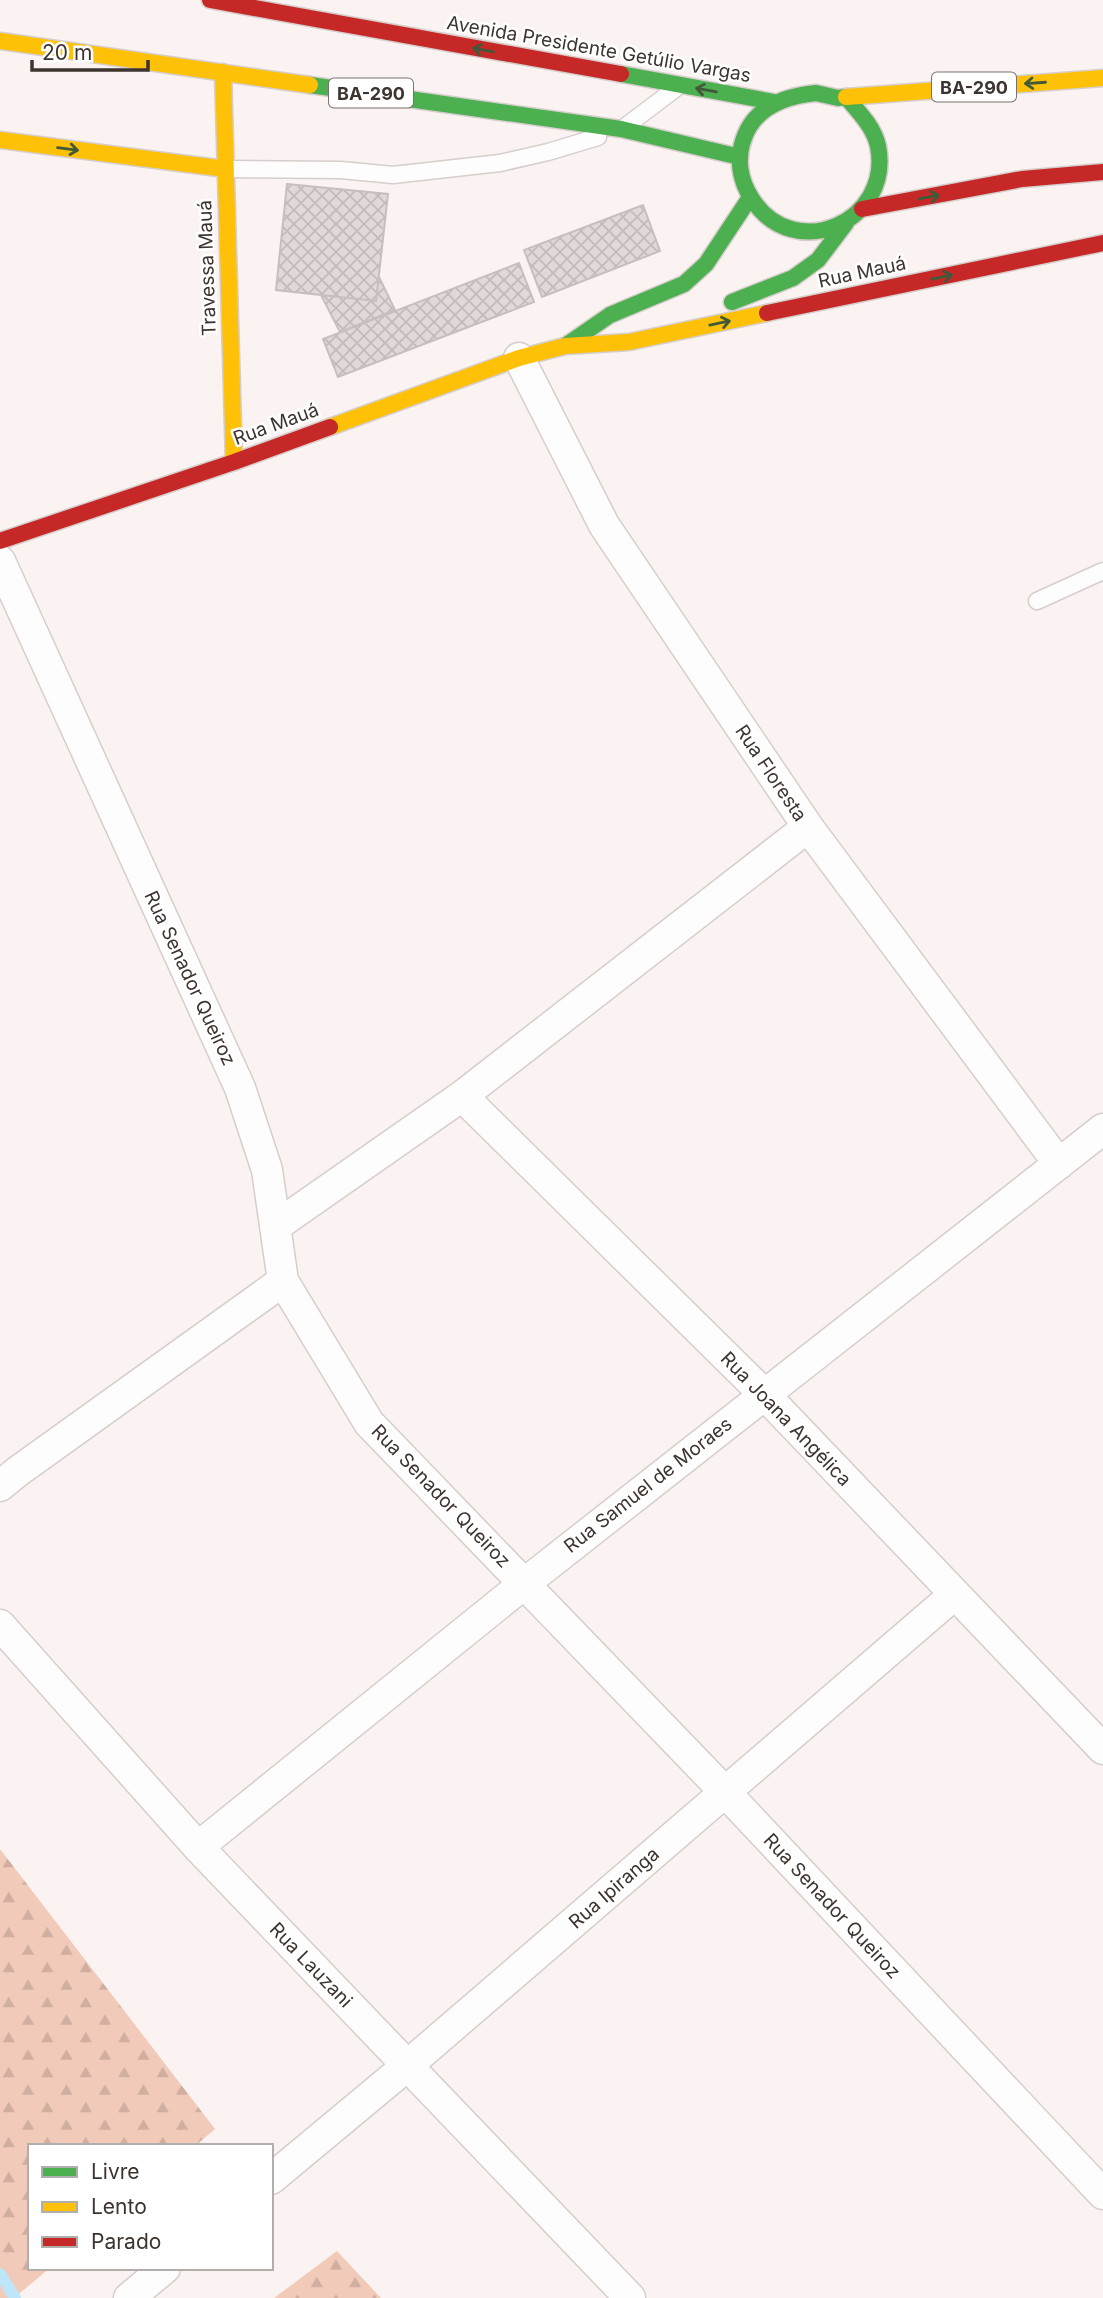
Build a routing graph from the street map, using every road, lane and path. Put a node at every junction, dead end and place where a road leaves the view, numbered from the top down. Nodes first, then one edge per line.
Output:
1 (210, 0) edge
2 (0, 41) edge
3 (223, 72) junction
4 (1103, 78) edge
5 (679, 86) junction
6 (846, 97) junction
7 (774, 102) junction
8 (621, 129) junction
9 (0, 140) edge
10 (740, 157) junction
11 (226, 169) junction
12 (1103, 172) edge
13 (750, 199) junction
14 (862, 209) junction
15 (846, 223) junction
16 (1103, 243) edge
17 (629, 342) junction
18 (565, 346) junction
19 (519, 358) junction
20 (233, 462) junction
21 (0, 541) edge
22 (0, 561) edge
23 (1103, 571) edge
24 (1037, 601) dead end
25 (808, 827) junction
26 (462, 1096) junction
27 (1103, 1129) edge
28 (1059, 1164) junction
29 (276, 1226) junction
30 (283, 1281) junction
31 (764, 1394) junction
32 (0, 1486) edge
33 (525, 1583) junction
34 (955, 1594) junction
35 (0, 1625) edge
36 (1103, 1749) edge
37 (726, 1792) junction
38 (198, 1847) junction
39 (408, 2066) junction
40 (273, 2177) edge
41 (1103, 2194) edge
42 (163, 2270) edge
43 (129, 2298) edge
44 (630, 2298) edge

5 -> 1 street, Avenida Presidente Getúlio Vargas
2 - 3 street, BA-290
3 - 8 street, BA-290
3 - 11 street, Travessa Mauá
4 -> 6 street, BA-290
7 -> 5 street, Avenida Presidente Getúlio Vargas
5 - 8 lane
6 - 7 street, BA-290
6 - 14 street
7 - 10 street
8 - 10 street, BA-290
8 - 11 lane
9 -> 11 street
10 - 13 street
11 - 20 street, Travessa Mauá
14 -> 12 street
13 - 15 street
13 - 18 street, Rua Mauá
14 - 15 street
15 - 17 street, Rua Mauá
17 -> 16 street, Rua Mauá
17 - 18 street, Rua Mauá
18 - 19 street, Rua Mauá
19 - 20 street, Rua Mauá
19 - 25 street, Rua Floresta
20 - 21 street, Rua Mauá
22 - 29 street, Rua Senador Queiroz
23 - 24 lane
25 - 26 street
25 - 28 street, Rua Floresta
26 - 29 street
26 - 31 street, Rua Joana Angélica
27 - 28 street, Rua Samuel de Moraes
28 - 31 street, Rua Samuel de Moraes
29 - 30 street, Rua Senador Queiroz
30 - 32 street
30 - 33 street, Rua Senador Queiroz
31 - 33 street, Rua Samuel de Moraes
31 - 34 street, Rua Joana Angélica
33 - 37 street, Rua Senador Queiroz
33 - 38 street, Rua Samuel de Moraes
34 - 36 street, Rua Joana Angélica
34 - 37 street, Rua Ipiranga
35 - 38 street, Rua Lauzani
37 - 39 street, Rua Ipiranga
37 - 41 street, Rua Senador Queiroz
38 - 39 street, Rua Lauzani
39 - 40 street, Rua Ipiranga
39 - 44 street, Rua Lauzani
42 - 43 street

